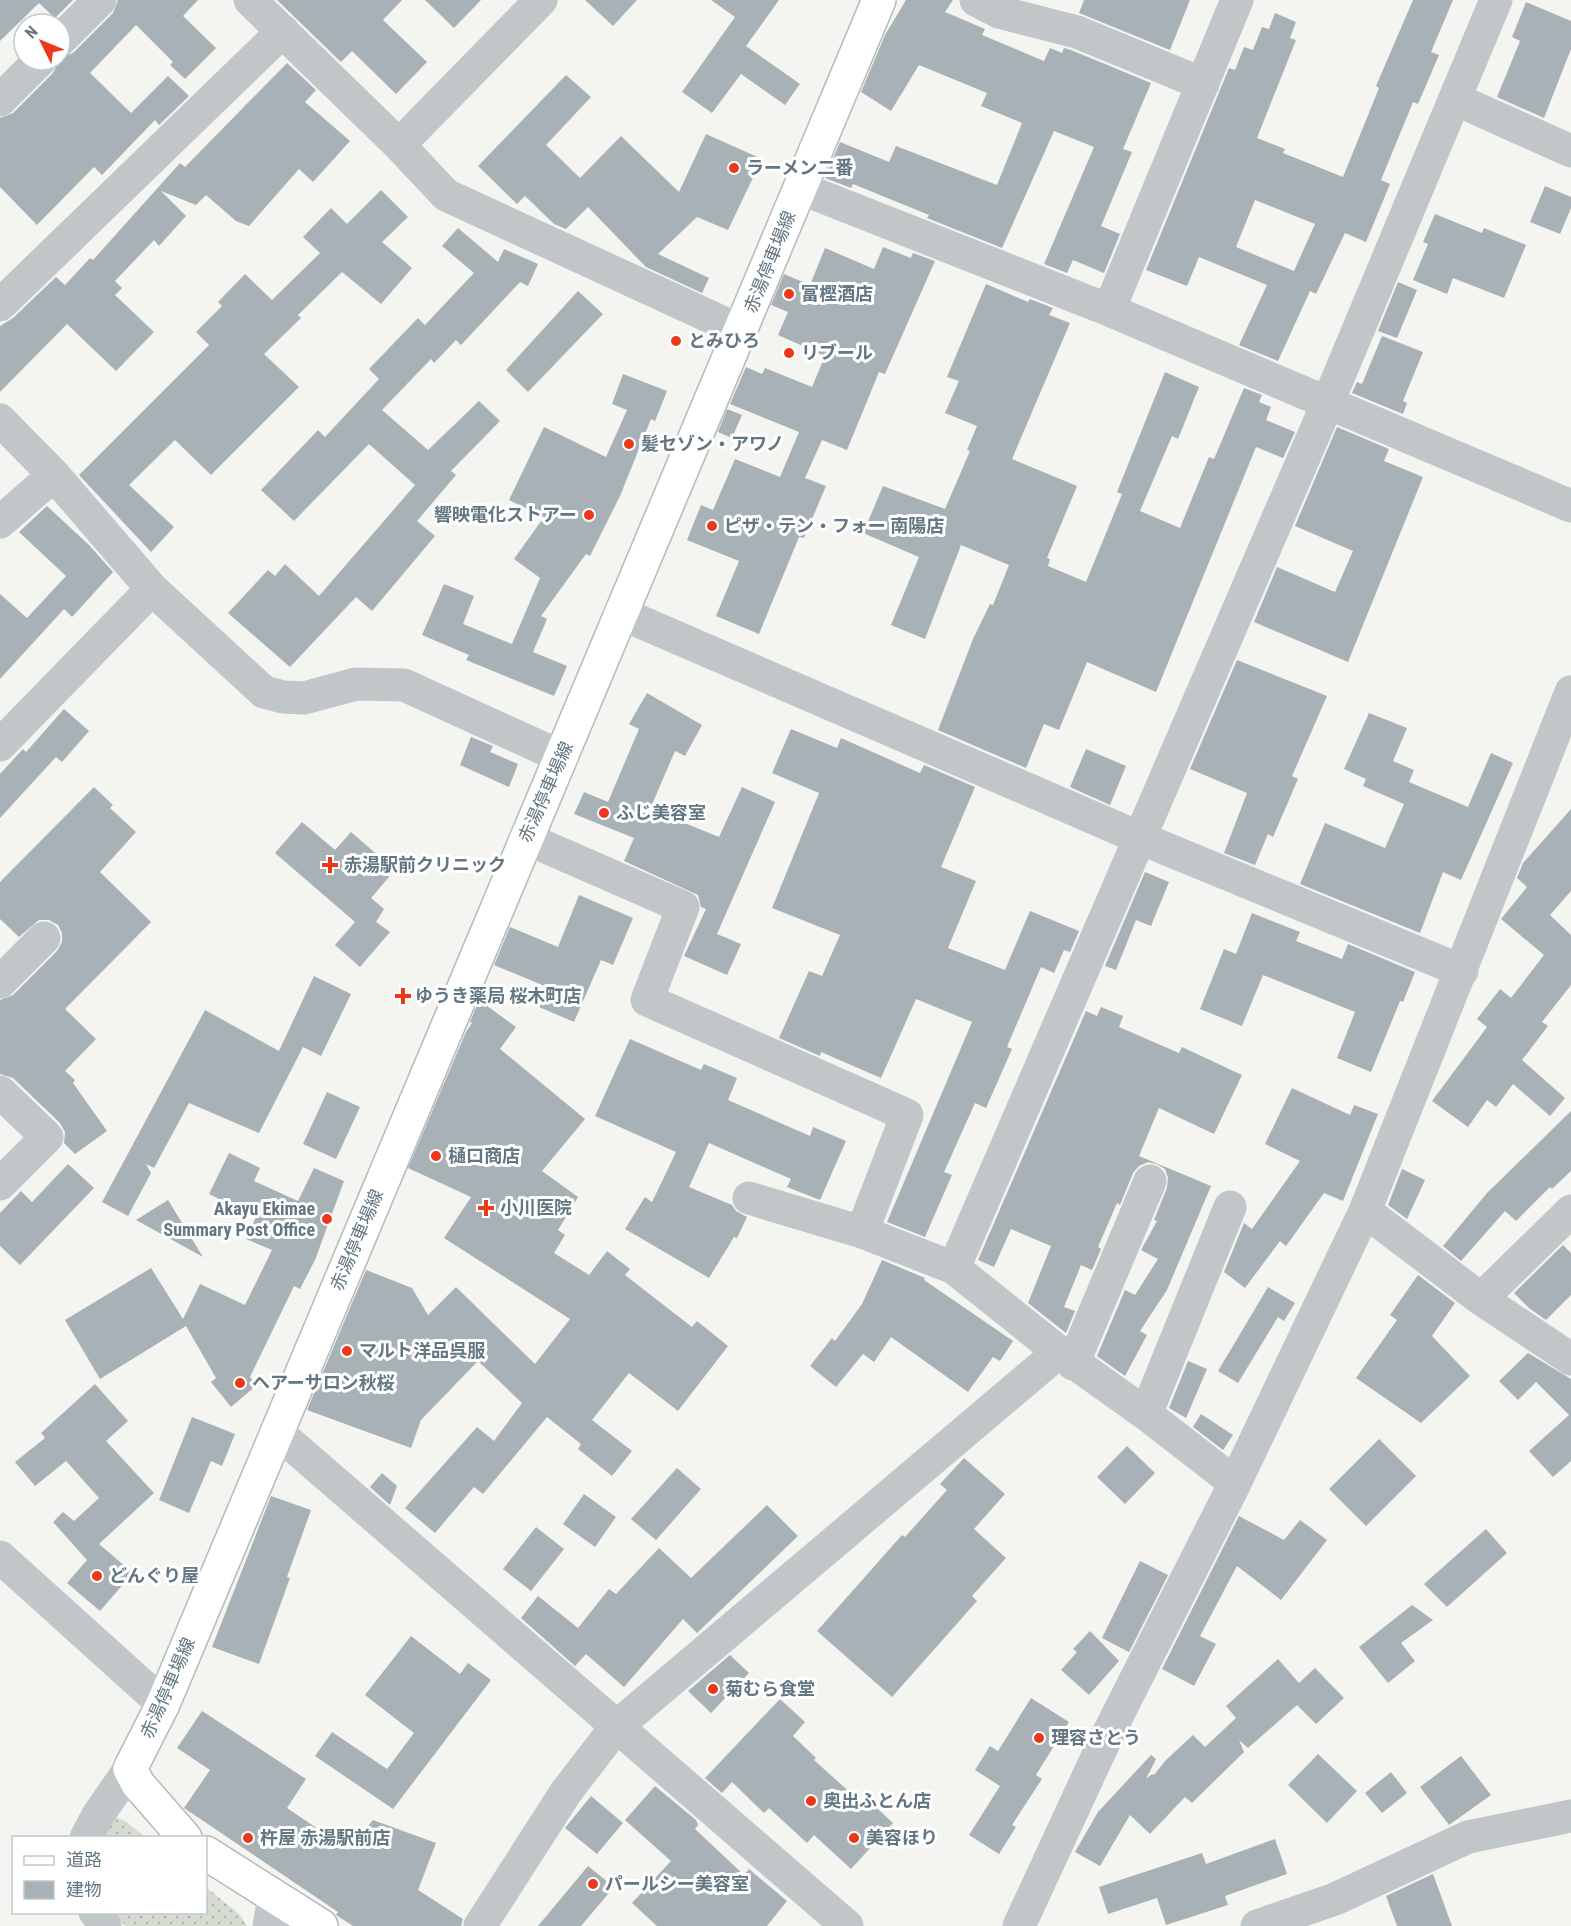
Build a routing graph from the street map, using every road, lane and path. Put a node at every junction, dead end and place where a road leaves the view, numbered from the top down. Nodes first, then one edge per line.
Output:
1 (100, 0) edge
2 (250, 0) edge
3 (541, 0) edge
4 (879, 0) edge
5 (976, 0) edge
6 (1238, 0) edge
7 (1496, 0) edge
8 (72, 28) edge
9 (282, 31) junction
10 (28, 72) edge
11 (1203, 84) junction
12 (1455, 99) junction
13 (0, 100) edge
14 (399, 145) junction
15 (1571, 151) edge
16 (800, 188) junction
17 (0, 305) edge
18 (1109, 310) junction
19 (741, 332) junction
20 (1328, 402) junction
21 (0, 420) edge
22 (54, 475) junction
23 (1571, 506) edge
24 (0, 522) edge
25 (152, 589) junction
26 (620, 613) junction
27 (1571, 692) edge
28 (0, 745) edge
29 (562, 757) junction
30 (525, 838) junction
31 (1140, 838) junction
32 (44, 938) dead end
33 (1462, 971) junction
34 (0, 982) edge
35 (0, 1092) edge
36 (1150, 1181) dead end
37 (0, 1184) edge
38 (749, 1198) dead end
39 (1230, 1207) dead end
40 (1365, 1211) junction
41 (1571, 1211) edge
42 (862, 1232) junction
43 (954, 1268) junction
44 (1481, 1299) junction
45 (1066, 1358) junction
46 (1571, 1359) edge
47 (1146, 1414) junction
48 (277, 1432) junction
49 (1235, 1483) junction
50 (0, 1557) edge
51 (164, 1704) junction
52 (616, 1727) junction
53 (130, 1769) junction
54 (1571, 1816) edge
55 (87, 1836) edge
56 (183, 1836) edge
57 (207, 1854) edge
58 (272, 1911) edge
59 (96, 1914) edge
60 (105, 1926) edge
61 (321, 1926) edge
62 (480, 1926) edge
63 (847, 1926) edge
64 (1019, 1926) edge
65 (1257, 1926) edge

1 - 8 street
2 - 9 street
3 - 14 street
4 - 16 main road, 赤湯停車場線
5 - 11 street
6 - 11 street
7 - 12 street
9 - 14 street
9 - 17 street
10 - 13 street
11 - 18 street
12 - 15 street
12 - 20 street
14 - 19 street
16 - 18 street
16 - 19 main road, 赤湯停車場線
18 - 20 street
19 - 26 main road, 赤湯停車場線
20 - 23 street
20 - 31 street
21 - 22 street
22 - 24 street
22 - 25 street
25 - 28 street
25 - 29 street
26 - 29 main road, 赤湯停車場線
26 - 31 street
27 - 33 street
29 - 30 main road, 赤湯停車場線
30 - 42 street
30 - 48 main road, 赤湯停車場線
31 - 33 street
31 - 43 street
32 - 34 street
33 - 40 street
35 - 37 street
36 - 45 street
38 - 42 street
39 - 47 street
40 - 44 street
40 - 49 street
41 - 44 street
42 - 43 street
43 - 45 street
44 - 46 street
45 - 47 street
45 - 52 street
47 - 49 street
48 - 51 main road, 赤湯停車場線
48 - 52 street
49 - 64 street
50 - 51 street
51 - 53 main road, 赤湯停車場線
52 - 62 street
52 - 63 street
53 - 55 street
53 - 56 main road
54 - 65 street
57 - 58 main road
58 - 61 main road
59 - 60 street

